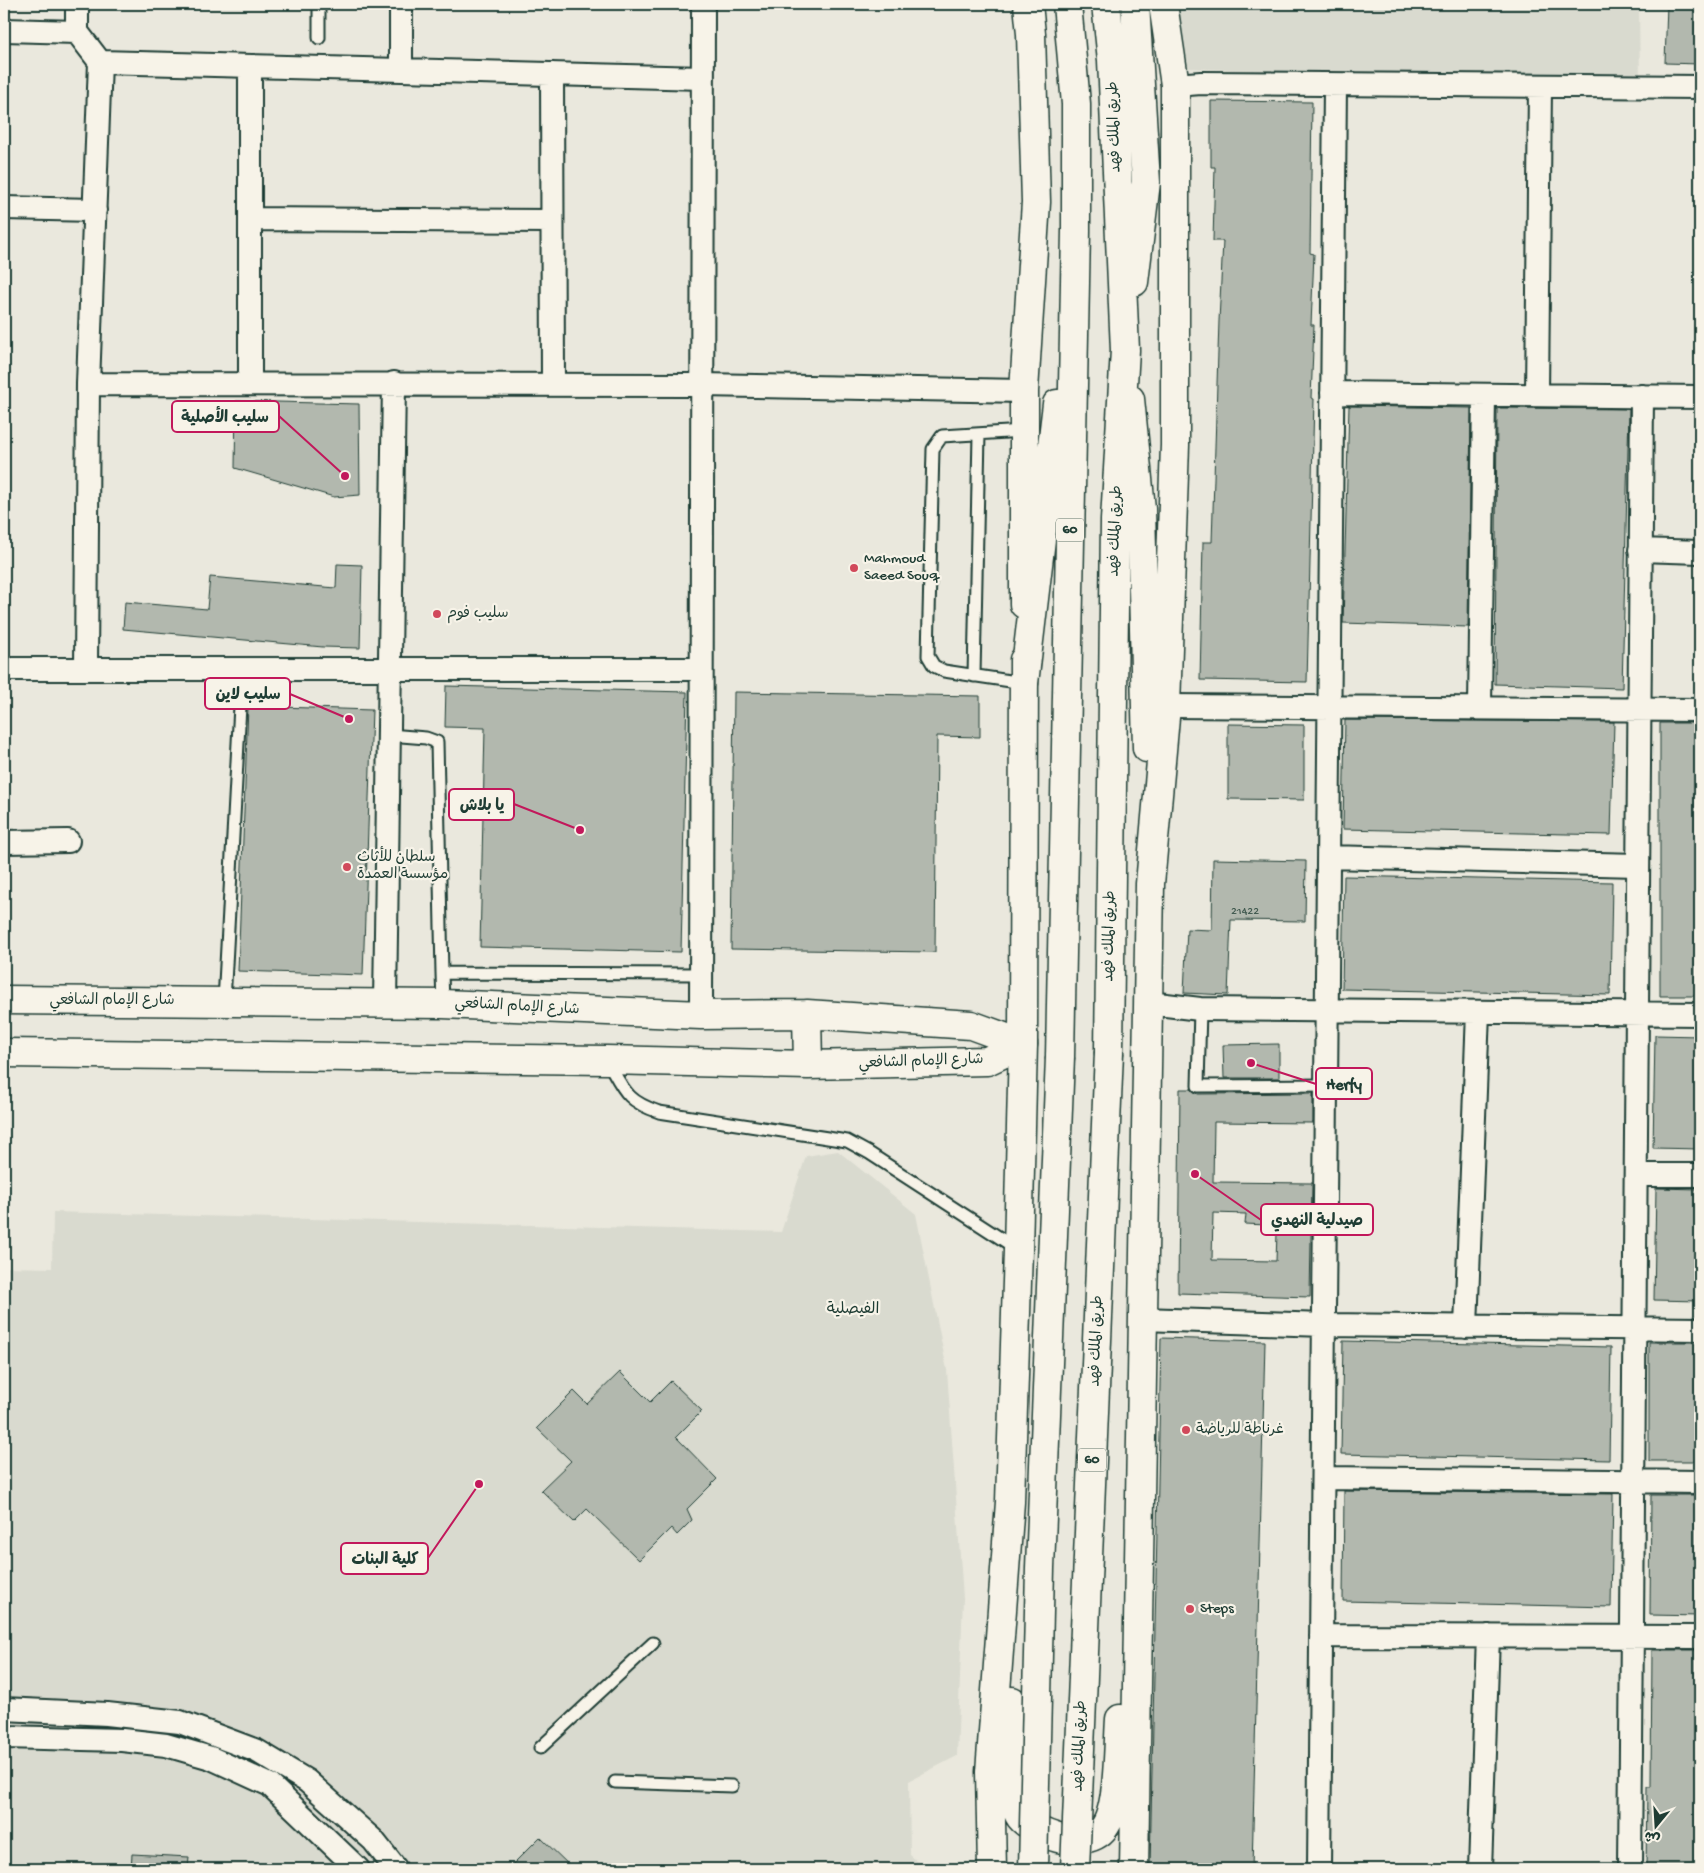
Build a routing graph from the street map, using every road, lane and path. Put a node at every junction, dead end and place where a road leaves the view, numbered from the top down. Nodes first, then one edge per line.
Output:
1 (78, 4) edge
2 (319, 4) edge
3 (401, 4) edge
4 (703, 4) edge
5 (1028, 4) edge
6 (1068, 4) edge
7 (1106, 4) edge
8 (1135, 4) edge
9 (1163, 4) edge
10 (4, 30) edge
11 (76, 32) junction
12 (320, 38) dead end
13 (100, 62) junction
14 (250, 66) junction
15 (401, 70) junction
16 (552, 74) junction
17 (703, 78) junction
18 (1175, 85) junction
19 (1335, 85) junction
20 (1540, 86) junction
21 (1700, 87) edge
22 (4, 208) edge
23 (94, 210) junction
24 (250, 219) junction
25 (552, 221) junction
26 (1076, 231) junction
27 (1125, 350) junction
28 (394, 383) junction
29 (88, 384) junction
30 (250, 384) junction
31 (553, 384) junction
32 (702, 385) junction
33 (1024, 390) junction
34 (1332, 393) junction
35 (1484, 395) junction
36 (1537, 395) junction
37 (1642, 396) junction
38 (1700, 397) edge
39 (1024, 431) junction
40 (979, 434) junction
41 (1640, 550) junction
42 (1700, 552) edge
43 (4, 669) edge
44 (86, 669) junction
45 (242, 669) junction
46 (390, 669) junction
47 (701, 669) junction
48 (974, 676) junction
49 (1024, 684) junction
50 (1166, 706) junction
51 (1330, 706) junction
52 (1480, 707) junction
53 (1639, 709) junction
54 (1700, 710) edge
55 (389, 735) junction
56 (68, 841) dead end
57 (4, 842) edge
58 (1329, 857) junction
59 (1638, 865) junction
60 (1150, 884) junction
61 (442, 973) junction
62 (700, 974) junction
63 (4, 1000) edge
64 (224, 1002) junction
65 (385, 1003) junction
66 (1149, 1003) junction
67 (443, 1004) junction
68 (1200, 1009) junction
69 (1327, 1010) junction
70 (1478, 1012) junction
71 (807, 1014) junction
72 (1637, 1014) junction
73 (1700, 1014) edge
74 (701, 1015) junction
75 (1023, 1044) junction
76 (4, 1052) edge
77 (607, 1060) junction
78 (808, 1065) junction
79 (1327, 1085) junction
80 (1636, 1175) junction
81 (1700, 1176) edge
82 (1018, 1250) junction
83 (1142, 1318) junction
84 (1325, 1325) junction
85 (1466, 1326) junction
86 (1634, 1329) junction
87 (1700, 1329) edge
88 (1142, 1450) junction
89 (1324, 1478) junction
90 (1633, 1482) junction
91 (1700, 1482) edge
92 (1010, 1502) junction
93 (1321, 1636) junction
94 (1488, 1636) junction
95 (1632, 1636) junction
96 (1700, 1637) edge
97 (653, 1643) dead end
98 (4, 1709) edge
99 (106, 1714) junction
100 (4, 1737) edge
101 (107, 1740) junction
102 (540, 1748) dead end
103 (615, 1782) dead end
104 (732, 1786) dead end
105 (388, 1866) edge
106 (358, 1869) edge
107 (992, 1869) edge
108 (1033, 1869) edge
109 (1075, 1869) edge
110 (1134, 1869) edge
111 (1319, 1869) edge
112 (1480, 1869) edge
113 (1630, 1869) edge

1 - 11 street
2 - 12 lane
3 - 15 street
4 - 17 street
5 - 33 main road
6 - 26 main road, 60
7 - 27 main road, طريق الملك فهد / 60
8 - 27 main road
9 - 18 main road
10 - 11 street
11 - 13 street
13 - 14 street
13 - 23 street
14 - 15 street
14 - 24 street
15 - 16 street
16 - 17 street
16 - 25 street
17 - 32 street
18 - 19 street
18 - 50 main road
19 - 20 street
19 - 34 street
20 - 21 street
20 - 36 street
22 - 23 street
23 - 29 street
24 - 25 street
24 - 30 street
25 - 31 street
26 - 49 main road
26 - 108 main road, 60, bridge
27 - 60 main road
27 - 109 main road, طريق الملك فهد / 60, bridge
28 - 30 street
28 - 31 street
28 - 46 street
29 - 30 street
29 - 44 street
31 - 32 street
32 - 33 street
32 - 47 street
33 - 39 main road
34 - 35 street
34 - 51 street
35 - 36 street
35 - 52 street
36 - 37 street
37 - 38 street
37 - 41 street
39 - 40 lane
39 - 49 main road
40 - 48 lane
40 - 48 lane
41 - 42 street
41 - 53 street
43 - 44 street
44 - 45 street
45 - 46 street
45 - 64 lane
46 - 47 street
46 - 55 street
47 - 62 street
48 - 49 lane
49 - 75 main road
50 - 51 street
50 - 60 main road
51 - 52 street
51 - 58 street
52 - 53 street
53 - 54 street
53 - 59 street
55 - 61 lane
55 - 65 street
56 - 57 street
58 - 59 street
58 - 69 street
59 - 72 street
60 - 66 main road
61 - 62 lane
61 - 67 lane
62 - 74 street
63 - 64 main road, شارع الإمام الشافعي
64 - 65 main road, شارع الإمام الشافعي
65 - 67 main road, شارع الإمام الشافعي
66 - 68 street
66 - 83 main road
67 - 74 main road, شارع الإمام الشافعي
68 - 69 street
68 - 79 lane
69 - 70 street
69 - 79 street
70 - 72 street
70 - 85 street
71 - 74 main road, شارع الإمام الشافعي
71 - 75 main road, شارع الإمام الشافعي
71 - 78 main road
72 - 73 street
72 - 80 street
75 - 78 main road, شارع الإمام الشافعي
75 - 82 main road
76 - 77 main road, شارع الإمام الشافعي
77 - 78 main road, شارع الإمام الشافعي
77 - 82 lane
79 - 84 street
80 - 81 street
80 - 86 street
82 - 92 main road
83 - 84 street
83 - 88 main road
84 - 85 street
84 - 89 street
85 - 86 street
86 - 87 street
86 - 90 street
88 - 92 main road
88 - 110 main road
89 - 90 street
89 - 93 street
90 - 91 street
90 - 95 street
92 - 107 main road
93 - 94 street
93 - 111 street
94 - 95 street
94 - 112 street
95 - 96 street
95 - 113 street
97 - 102 lane
98 - 99 street
99 - 101 street
99 - 105 street
100 - 101 street
101 - 106 street
103 - 104 lane

